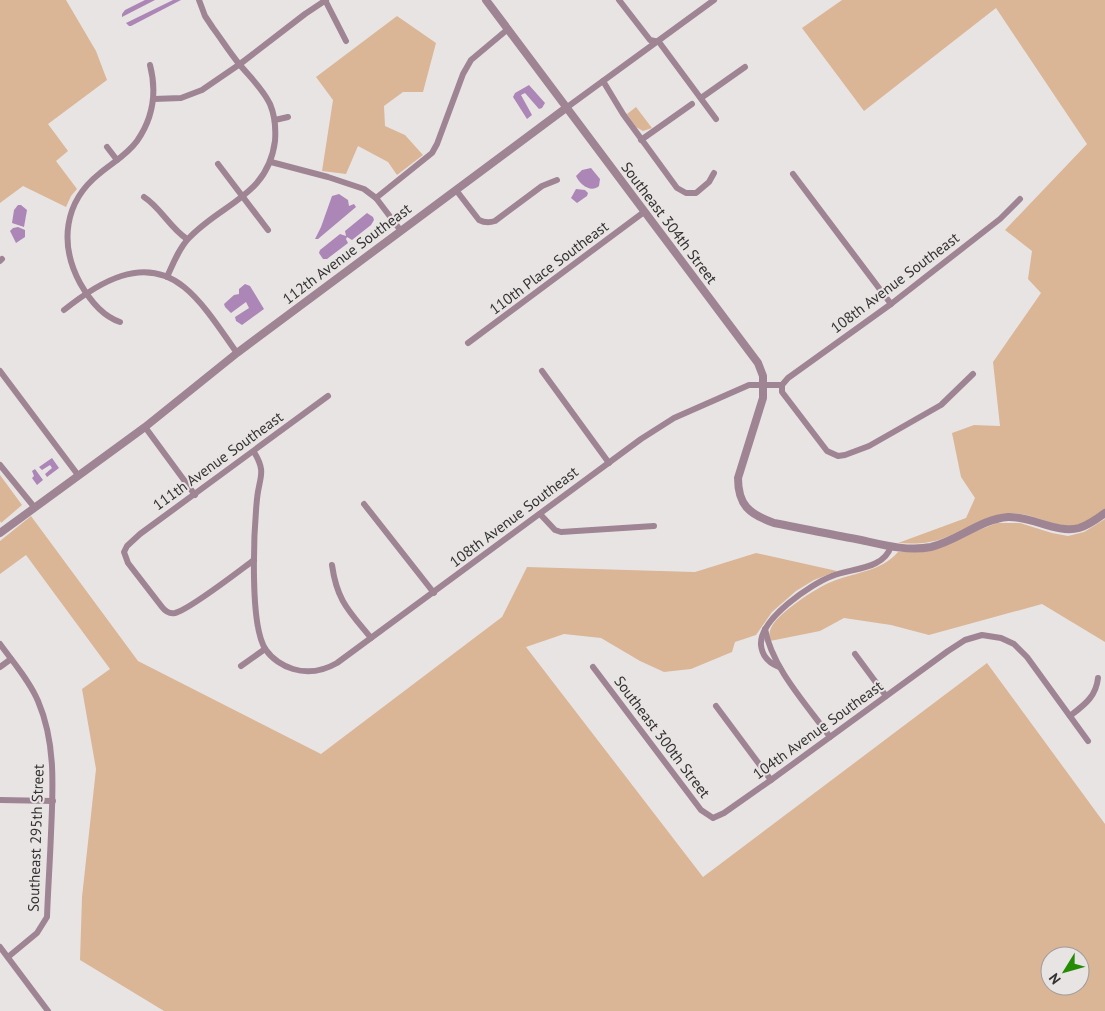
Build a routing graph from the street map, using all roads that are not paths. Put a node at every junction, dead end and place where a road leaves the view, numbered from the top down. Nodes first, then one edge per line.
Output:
1 (199, 0) edge
2 (326, 0) edge
3 (486, 0) edge
4 (619, 0) edge
5 (714, 0) edge
6 (508, 29) junction
7 (346, 41) dead end
8 (659, 42) junction
9 (240, 64) junction
10 (150, 65) dead end
11 (745, 67) dead end
12 (603, 81) junction
13 (701, 98) junction
14 (154, 99) junction
15 (692, 104) dead end
16 (566, 108) junction
17 (288, 116) dead end
18 (716, 119) dead end
19 (275, 120) junction
20 (641, 140) junction
21 (107, 147) dead end
22 (117, 160) junction
23 (271, 162) junction
24 (218, 164) dead end
25 (714, 173) dead end
26 (793, 174) dead end
27 (557, 180) dead end
28 (456, 190) junction
29 (244, 197) junction
30 (144, 198) dead end
31 (376, 198) junction
32 (1020, 199) dead end
33 (644, 212) junction
34 (268, 230) dead end
35 (401, 231) junction
36 (188, 239) junction
37 (167, 277) junction
38 (86, 293) junction
39 (891, 304) junction
40 (64, 310) dead end
41 (120, 322) dead end
42 (468, 343) dead end
43 (237, 353) junction
44 (0, 371) edge
45 (542, 371) dead end
46 (973, 374) dead end
47 (763, 384) junction
48 (782, 385) junction
49 (328, 396) dead end
50 (145, 427) junction
51 (254, 452) junction
52 (609, 463) junction
53 (0, 465) edge
54 (78, 475) junction
55 (195, 494) junction
56 (364, 504) dead end
57 (35, 508) junction
58 (1105, 513) edge
59 (540, 514) junction
60 (654, 526) dead end
61 (0, 533) edge
62 (891, 546) junction
63 (254, 560) junction
64 (332, 565) dead end
65 (434, 593) junction
66 (765, 629) junction
67 (371, 638) junction
68 (0, 644) edge
69 (265, 649) junction
70 (854, 654) dead end
71 (11, 659) junction
72 (241, 666) dead end
73 (0, 667) edge
74 (593, 667) dead end
75 (780, 667) junction
76 (1098, 678) dead end
77 (886, 696) junction
78 (716, 706) dead end
79 (1070, 716) junction
80 (830, 737) junction
81 (1088, 740) dead end
82 (771, 780) junction
83 (0, 800) edge
84 (53, 801) junction
85 (715, 818) joint
86 (0, 947) edge
87 (8, 957) junction
88 (48, 1011) edge

1 - 9 street
2 - 7 street
2 - 9 street
3 - 6 street, Southeast 304th Street
4 - 8 street
5 - 8 street, 112th Avenue Southeast
6 - 16 street, Southeast 304th Street
6 - 31 street
8 - 12 street, 112th Avenue Southeast
8 - 13 street
9 - 14 street
9 - 19 street
10 - 14 street
11 - 13 street
12 - 16 street, 112th Avenue Southeast
12 - 20 street
13 - 18 street
14 - 22 street
15 - 20 street
16 - 28 street, 112th Avenue Southeast
16 - 33 street, Southeast 304th Street
17 - 19 street
19 - 23 street
20 - 25 street
21 - 22 street
22 - 38 street
23 - 29 street
23 - 31 street
24 - 29 street
26 - 39 street
27 - 28 street
28 - 35 street, 112th Avenue Southeast
29 - 34 street
29 - 36 street
30 - 36 street
31 - 35 street
32 - 39 street, 108th Avenue Southeast
33 - 42 street, 110th Place Southeast
33 - 47 street, Southeast 304th Street
35 - 43 street, 112th Avenue Southeast
36 - 37 street
37 - 38 street
37 - 43 street
38 - 40 street
38 - 41 street
39 - 48 street, 108th Avenue Southeast
43 - 50 street, 112th Avenue Southeast
44 - 54 street
45 - 52 street
46 - 48 street
47 - 48 street
47 - 52 street, 108th Avenue Southeast
47 - 62 street
49 - 51 street, 111th Avenue Southeast
50 - 54 street, 112th Avenue Southeast
50 - 55 street
51 - 55 street, 111th Avenue Southeast
51 - 63 street
52 - 59 street, 108th Avenue Southeast
53 - 57 street
54 - 57 street, 112th Avenue Southeast
55 - 63 street, 111th Avenue Southeast
56 - 65 street
57 - 61 street, 112th Avenue Southeast
58 - 62 street
59 - 60 street
59 - 65 street, 108th Avenue Southeast
62 - 66 street
63 - 69 street
64 - 67 street
65 - 67 street, 108th Avenue Southeast
66 - 75 street
66 - 75 street
67 - 69 street, 108th Avenue Southeast
68 - 71 street, Southeast 295th Street
69 - 72 street
70 - 77 street
71 - 73 street
71 - 84 street, Southeast 295th Street
74 - 85 street, Southeast 300th Street
75 - 80 street
76 - 79 street
77 - 79 street, 104th Avenue Southeast
77 - 80 street, 104th Avenue Southeast
78 - 82 street
79 - 81 street
80 - 82 street, 104th Avenue Southeast
82 - 85 street, 104th Avenue Southeast
83 - 84 street
84 - 87 street, Southeast 295th Street
86 - 87 street
87 - 88 street

